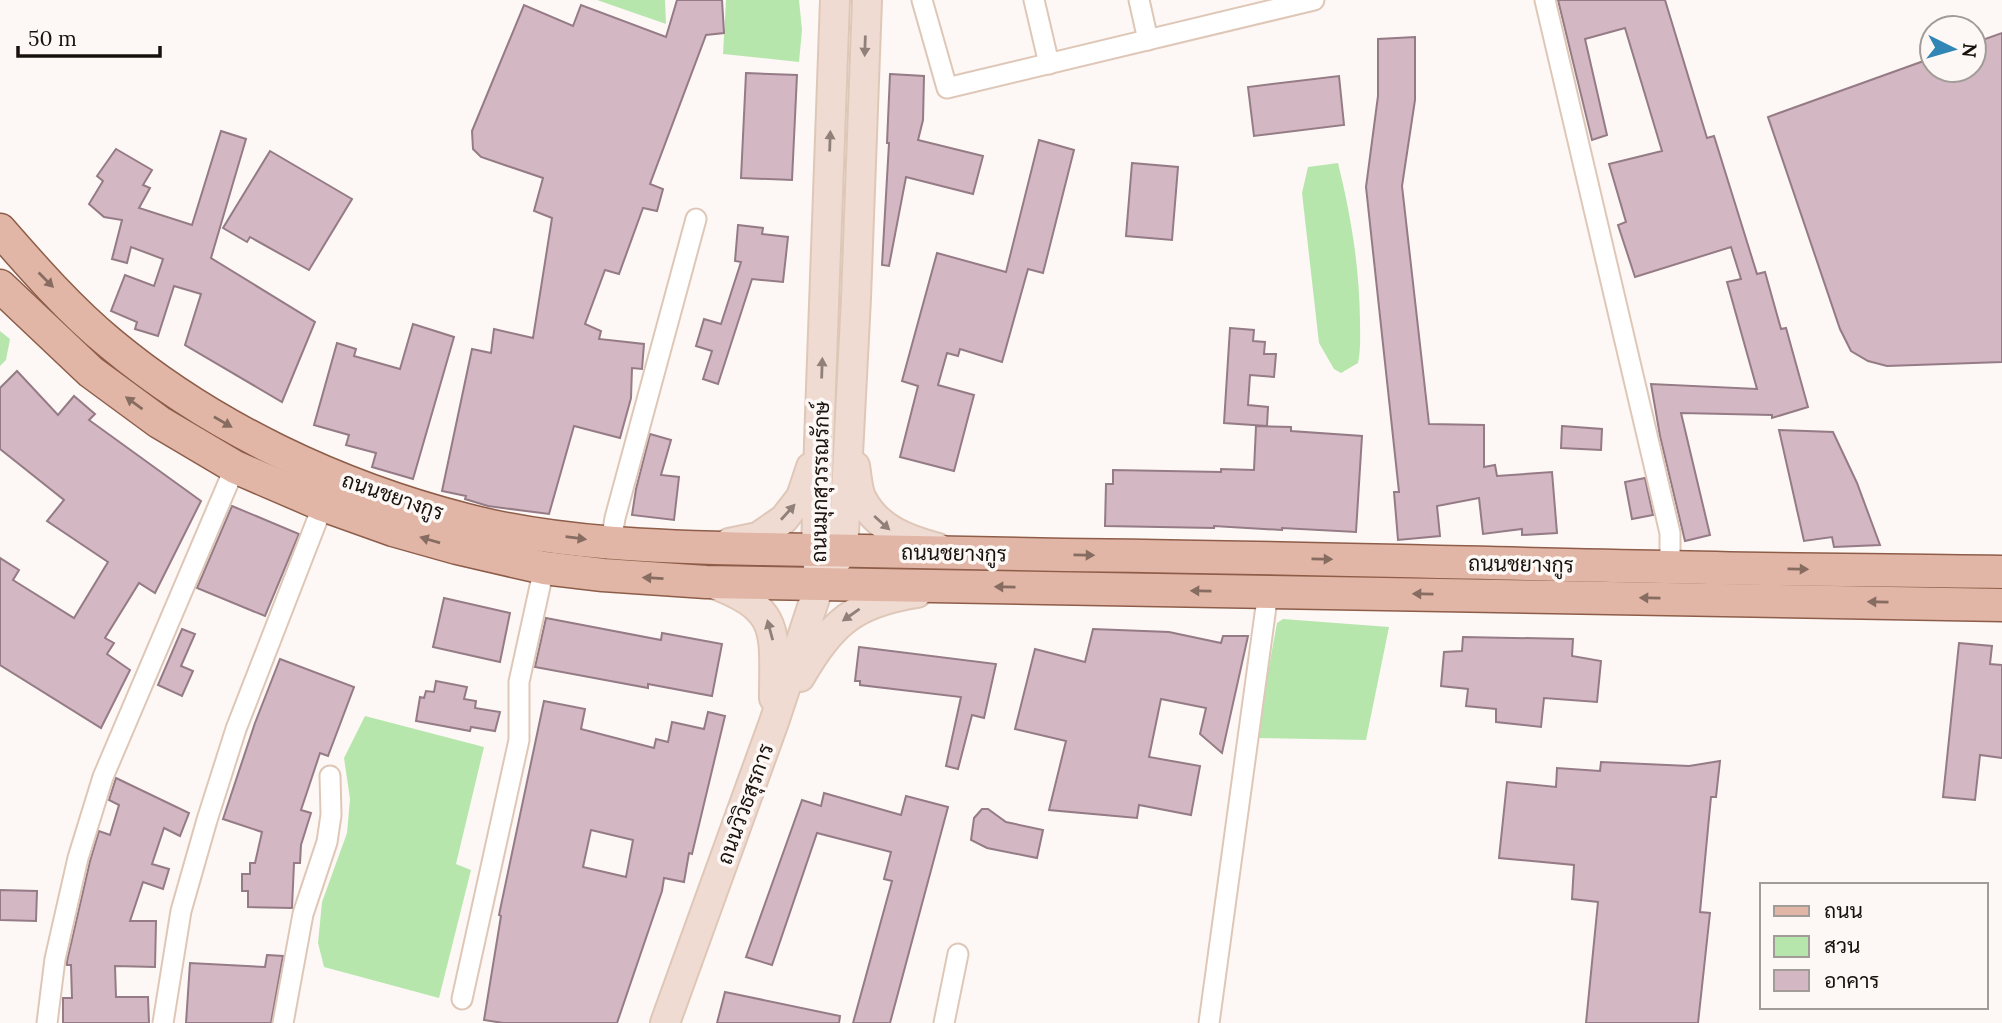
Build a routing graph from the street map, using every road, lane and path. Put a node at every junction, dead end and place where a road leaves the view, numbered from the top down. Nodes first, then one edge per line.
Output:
1 (835, 0) edge
2 (867, 0) edge
3 (922, 0) edge
4 (1034, 0) edge
5 (1139, 0) edge
6 (1314, 0) edge
7 (1545, 0) edge
8 (1242, 8) edge
9 (1148, 40) junction
10 (1049, 64) junction
11 (831, 90) junction
12 (863, 92) junction
13 (695, 219) dead end
14 (0, 230) edge
15 (0, 286) edge
16 (849, 440) junction
17 (819, 443) junction
18 (235, 467) junction
19 (323, 505) junction
20 (611, 542) junction
21 (706, 548) junction
22 (830, 551) junction
23 (960, 553) junction
24 (544, 568) junction
25 (1670, 568) junction
26 (1947, 571) junction
27 (2002, 572) edge
28 (706, 582) junction
29 (820, 583) junction
30 (963, 586) junction
31 (1268, 592) junction
32 (1946, 603) junction
33 (2002, 605) edge
34 (774, 722) junction
35 (330, 776) dead end
36 (958, 954) dead end
37 (462, 999) dead end
38 (47, 1023) edge
39 (163, 1023) edge
40 (283, 1023) edge
41 (665, 1023) edge
42 (944, 1023) edge
43 (1209, 1023) edge

1 - 11 main road, ถนนมุกสุวรรณรักษ์
2 -> 12 main road, ถนนมุกสุวรรณรักษ์
3 - 10 street
4 - 10 street
5 - 9 street
6 - 8 street
7 - 25 street
8 - 9 street
9 - 10 street
11 - 12 main road
17 -> 11 main road, ถนนมุกสุวรรณรักษ์
12 - 16 main road, ถนนมุกสุวรรณรักษ์
13 - 20 street
14 -> 20 main road, ถนนชยางกูร
18 -> 15 main road, ถนนชยางกูร
16 - 22 main road, ถนนมุกสุวรรณรักษ์
16 -> 23 main road
21 -> 17 main road
17 - 22 main road, ถนนมุกสุวรรณรักษ์
18 - 19 main road, ถนนชยางกูร
18 - 38 street
24 -> 19 main road, ถนนชยางกูร
19 - 39 street
20 - 21 main road, ถนนชยางกูร
21 - 22 main road, ถนนชยางกูร
22 - 23 main road, ถนนชยางกูร
22 - 29 main road, ถนนมุกสุวรรณรักษ์
23 -> 25 main road, ถนนชยางกูร
28 -> 24 main road, ถนนชยางกูร
24 - 37 street
25 -> 26 main road, ถนนชยางกูร
26 - 27 main road, ถนนชยางกูร
26 - 32 main road
28 - 29 main road, ถนนชยางกูร
34 -> 28 main road
29 - 30 main road, ถนนชยางกูร
29 - 34 main road, ถนนวิวิธสุรการ
31 -> 30 main road, ถนนชยางกูร
30 -> 34 main road
32 -> 31 main road, ถนนชยางกูร
31 - 43 street
32 - 33 main road, ถนนชยางกูร
34 - 41 main road, ถนนวิวิธสุรการ
35 - 40 street
36 - 42 street

